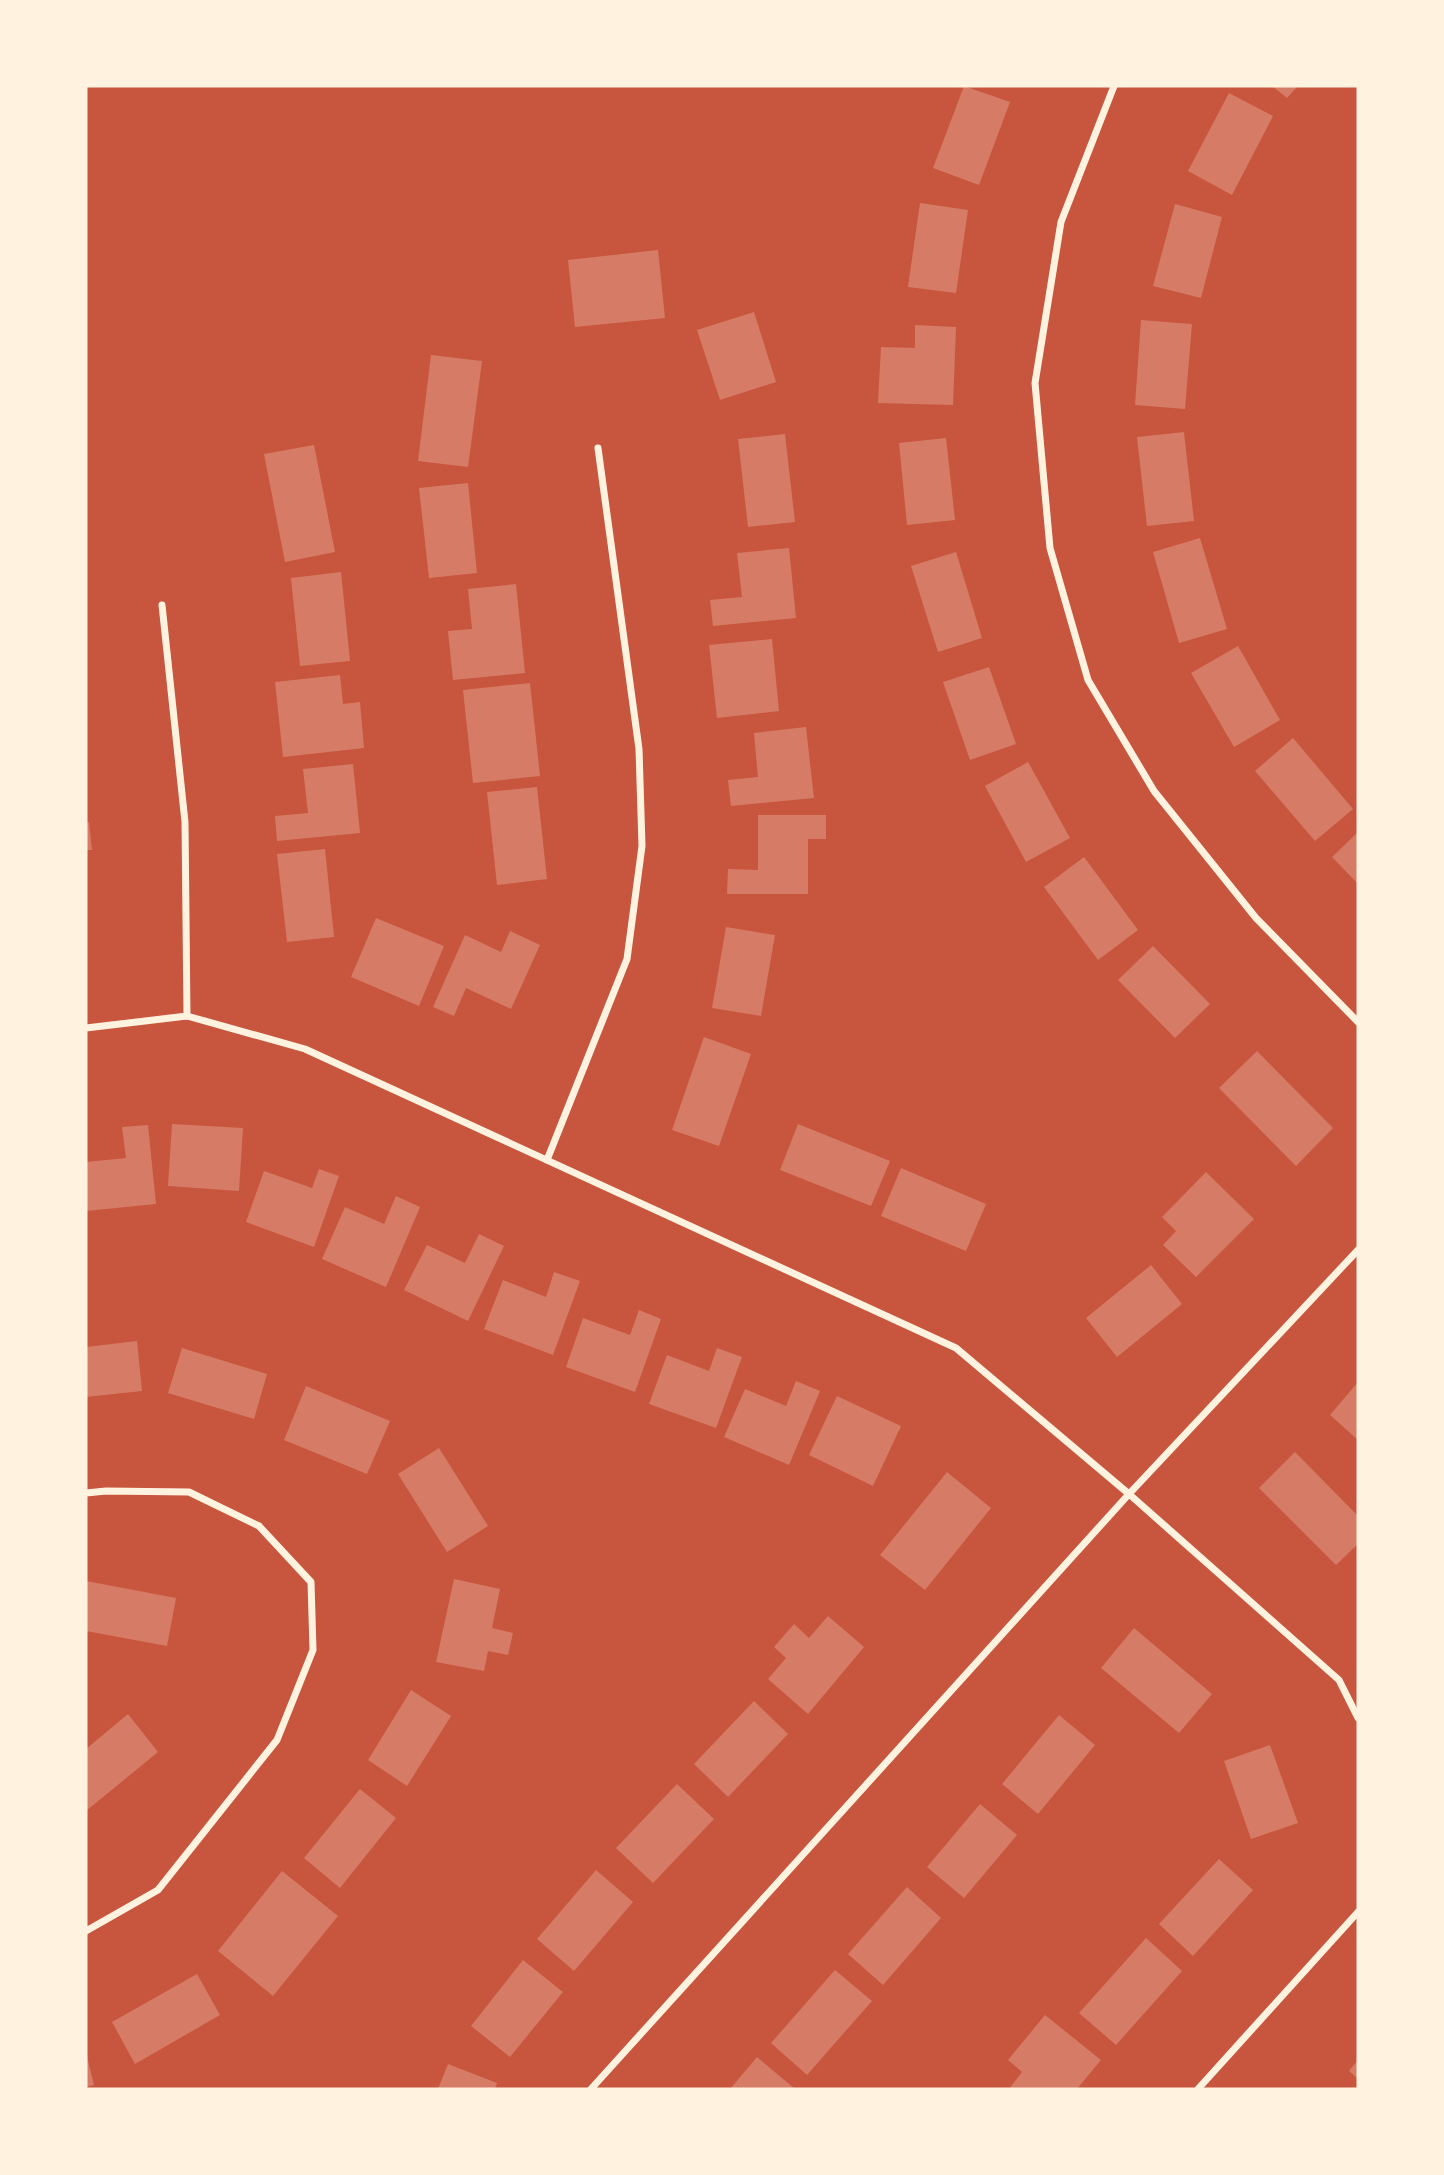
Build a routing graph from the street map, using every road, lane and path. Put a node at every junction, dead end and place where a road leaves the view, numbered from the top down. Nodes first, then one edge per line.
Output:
1 (1114, 86) edge
2 (598, 448) dead end
3 (163, 605) dead end
4 (187, 1016) junction
5 (1358, 1022) edge
6 (86, 1028) edge
7 (547, 1160) junction
8 (1358, 1250) edge
9 (86, 1493) edge
10 (1129, 1494) junction
11 (1358, 1718) edge
12 (1358, 1912) edge
13 (86, 1931) edge
14 (592, 2089) edge
15 (1198, 2089) edge

1 - 5 street
2 - 7 street
3 - 4 street
4 - 6 street
4 - 7 street
7 - 10 street
8 - 10 street
9 - 13 street
10 - 11 street
10 - 14 street
12 - 15 street

